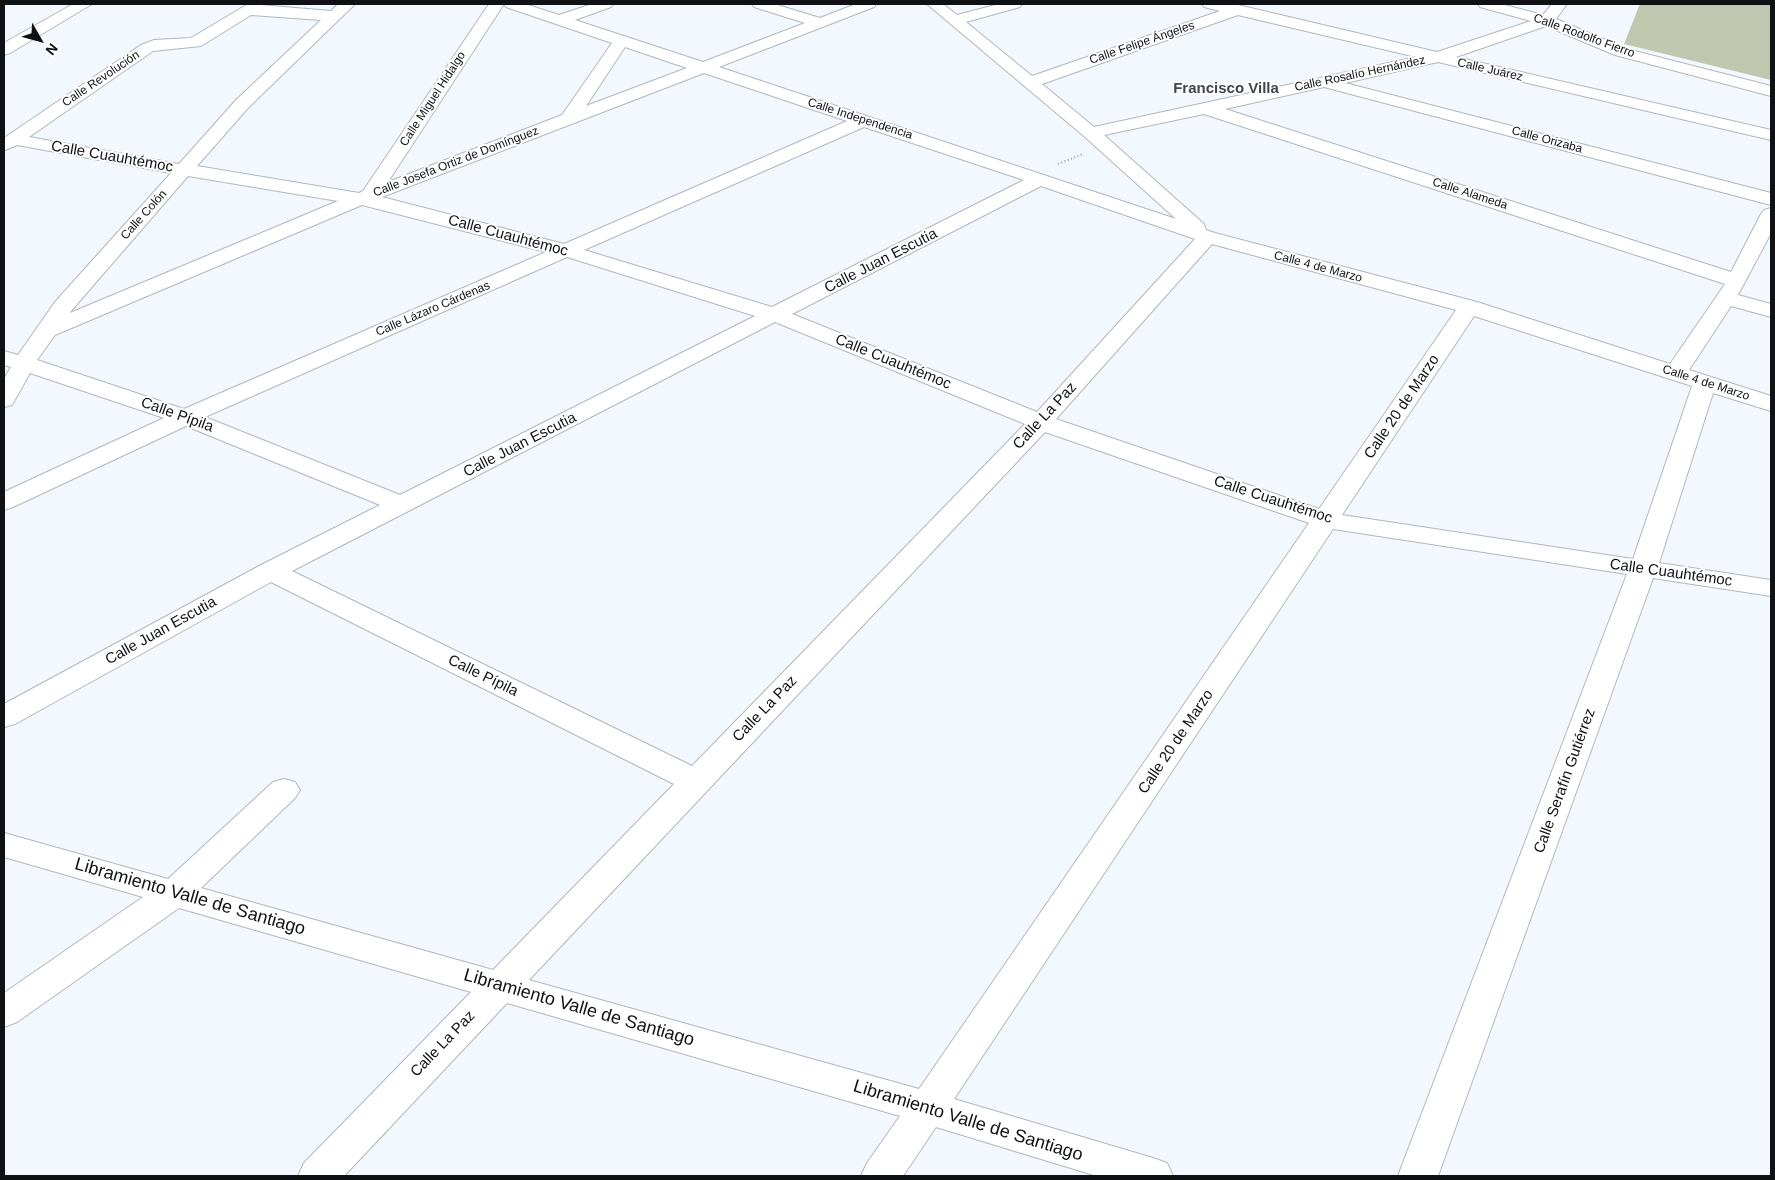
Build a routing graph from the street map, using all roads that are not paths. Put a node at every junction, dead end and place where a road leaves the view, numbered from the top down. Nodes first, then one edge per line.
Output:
1 (84, 4) edge
2 (496, 4) edge
3 (511, 4) edge
4 (606, 4) edge
5 (759, 4) edge
6 (870, 4) edge
7 (934, 4) edge
8 (1015, 4) edge
9 (1208, 4) edge
10 (1255, 4) edge
11 (1485, 4) edge
12 (1560, 4) edge
13 (253, 7) edge
14 (340, 10) edge
15 (1236, 10) junction
16 (559, 20) junction
17 (1547, 21) junction
18 (954, 22) junction
19 (821, 23) junction
20 (622, 40) junction
21 (4, 50) edge
22 (1436, 58) junction
23 (705, 68) junction
24 (1323, 82) junction
25 (1029, 83) junction
26 (1771, 91) edge
27 (1204, 108) junction
28 (568, 120) junction
29 (864, 120) junction
30 (1771, 135) edge
31 (1097, 139) junction
32 (8, 142) edge
33 (184, 170) junction
34 (1040, 179) junction
35 (365, 197) junction
36 (1771, 199) edge
37 (1771, 214) edge
38 (1208, 237) junction
39 (1765, 239) edge
40 (567, 251) junction
41 (1731, 289) junction
42 (1469, 308) junction
43 (1771, 311) edge
44 (776, 315) junction
45 (47, 330) junction
46 (14, 361) edge
47 (1676, 373) junction
48 (1705, 383) junction
49 (4, 400) edge
50 (1771, 404) edge
51 (186, 417) junction
52 (1041, 422) junction
53 (4, 502) edge
54 (402, 505) junction
55 (1326, 520) junction
56 (1643, 569) junction
57 (271, 571) junction
58 (1771, 588) edge
59 (4, 717) edge
60 (695, 782) junction
61 (284, 790) dead end
62 (4, 844) edge
63 (175, 893) junction
64 (499, 986) junction
65 (4, 1012) edge
66 (929, 1108) junction
67 (318, 1176) edge
68 (881, 1176) edge
69 (1153, 1176) edge
70 (1418, 1176) edge

1 - 21 street
2 - 35 street, Calle Miguel Hidalgo
3 - 16 street, Calle Independencia
4 - 16 street
5 - 19 street
6 - 19 street, Calle Josefa Ortiz de Domínguez
7 - 18 street, Calle 4 de Marzo
8 - 18 street
9 - 15 street, Calle Juárez
10 - 15 street, Calle Felipe Ángeles
11 - 17 street, Calle Rodolfo Fierro
12 - 17 street
13 - 14 street
13 - 32 street, Calle Revolución
14 - 33 street, Calle Colón
15 - 22 street, Calle Juárez
15 - 25 street, Calle Felipe Ángeles
16 - 20 street, Calle Independencia
17 - 22 street, Calle Rosalío Hernández
17 - 26 street, Calle Rodolfo Fierro
18 - 25 street, Calle 4 de Marzo
19 - 23 street, Calle Josefa Ortiz de Domínguez
20 - 23 street, Calle Independencia
20 - 28 street
22 - 24 street, Calle Rosalío Hernández
22 - 30 street, Calle Juárez
23 - 28 street, Calle Josefa Ortiz de Domínguez
23 - 29 street, Calle Independencia
24 - 27 street, Calle Rosalío Hernández
24 - 36 street, Calle Orizaba
25 - 31 street, Calle 4 de Marzo
27 - 31 street, Calle Rosalío Hernández
27 - 41 street, Calle Alameda
28 - 35 street, Calle Josefa Ortiz de Domínguez
29 - 34 street, Calle Independencia
29 - 40 street, Calle Lázaro Cárdenas
31 - 38 street, Calle 4 de Marzo
32 - 33 street, Calle Cuauhtémoc
33 - 35 street, Calle Cuauhtémoc
33 - 45 street, Calle Colón
34 - 38 street, Calle Independencia
34 - 44 street, Calle Juan Escutia
35 - 40 street, Calle Cuauhtémoc
35 - 45 street, Calle Josefa Ortiz de Domínguez
37 - 39 street
38 - 42 street, Calle 4 de Marzo
38 - 52 street, Calle La Paz
39 - 41 street
40 - 44 street, Calle Cuauhtémoc
40 - 51 street, Calle Lázaro Cárdenas
41 - 43 street, Calle Alameda
41 - 47 street
42 - 47 street, Calle 4 de Marzo
42 - 55 street, Calle 20 de Marzo
44 - 52 street, Calle Cuauhtémoc
44 - 54 street, Calle Juan Escutia
45 - 46 street, Calle Colón
46 - 49 street, Calle Colón
46 - 51 street, Calle Pípila
47 - 48 street, Calle 4 de Marzo
48 - 50 street, Calle 4 de Marzo
48 - 56 street, Calle Serafín Gutiérrez
51 - 53 street, Calle Lázaro Cárdenas
51 - 54 street, Calle Pípila
52 - 55 street, Calle Cuauhtémoc
52 - 60 street, Calle La Paz
54 - 57 street, Calle Juan Escutia
55 - 56 street, Calle Cuauhtémoc
55 - 66 street, Calle 20 de Marzo
56 - 58 street, Calle Cuauhtémoc
56 - 70 street, Calle Serafín Gutiérrez
57 - 59 street, Calle Juan Escutia
57 - 60 street, Calle Pípila
60 - 64 street, Calle La Paz
61 - 63 street
62 - 63 street, Libramiento Valle de Santiago
63 - 64 street, Libramiento Valle de Santiago
63 - 65 street
64 - 66 street, Libramiento Valle de Santiago
64 - 67 street, Calle La Paz
66 - 68 street, Calle 20 de Marzo
66 - 69 street, Libramiento Valle de Santiago

